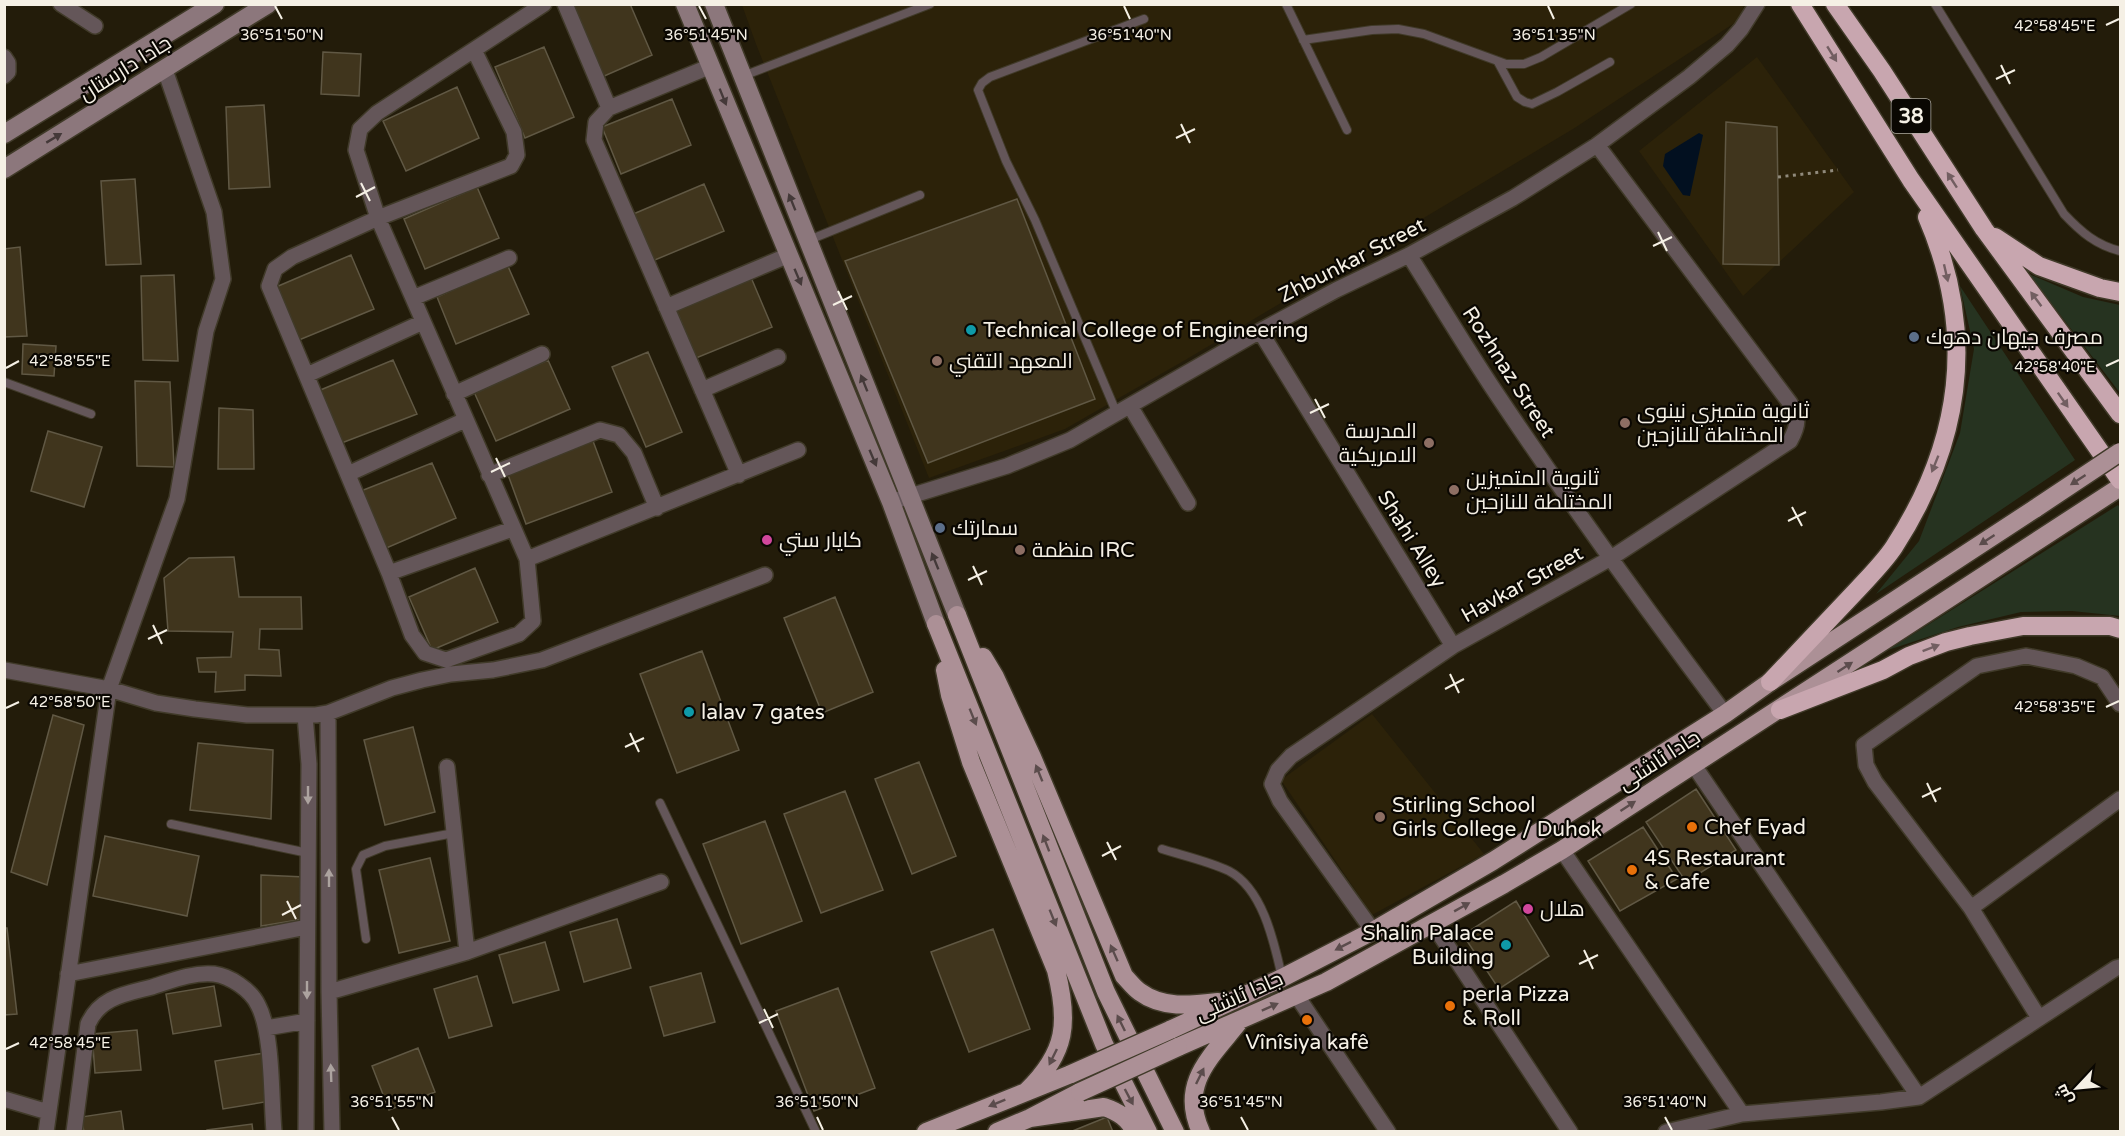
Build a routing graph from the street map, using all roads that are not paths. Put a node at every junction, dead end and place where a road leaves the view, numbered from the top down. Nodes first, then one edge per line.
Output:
1 (61, 4) edge
2 (215, 4) edge
3 (268, 4) edge
4 (544, 4) edge
5 (565, 4) edge
6 (685, 4) edge
7 (714, 4) edge
8 (930, 4) edge
9 (1286, 4) edge
10 (1631, 4) edge
11 (1757, 4) edge
12 (1800, 4) edge
13 (1835, 4) edge
14 (1935, 4) edge
15 (1144, 19) dead end
16 (95, 26) dead end
17 (1303, 40) junction
18 (474, 50) junction
19 (4, 57) edge
20 (1498, 62) junction
21 (1610, 62) dead end
22 (711, 66) junction
23 (165, 70) junction
24 (4, 76) edge
25 (743, 76) junction
26 (609, 108) junction
27 (1347, 130) dead end
28 (4, 134) edge
29 (1597, 145) junction
30 (4, 169) edge
31 (1911, 180) junction
32 (920, 195) dead end
33 (378, 218) junction
34 (1984, 229) junction
35 (808, 241) junction
36 (2121, 251) edge
37 (789, 255) junction
38 (1409, 255) junction
39 (509, 258) dead end
40 (2121, 292) edge
41 (413, 298) junction
42 (666, 307) junction
43 (423, 322) junction
44 (1260, 331) junction
45 (542, 354) dead end
46 (778, 357) dead end
47 (306, 375) junction
48 (4, 382) edge
49 (702, 390) junction
50 (454, 394) junction
51 (1124, 410) junction
52 (92, 414) dead end
53 (2121, 414) edge
54 (465, 420) junction
55 (798, 450) dead end
56 (2121, 452) edge
57 (348, 474) junction
58 (489, 475) junction
59 (739, 475) junction
60 (2121, 480) edge
61 (2121, 487) edge
62 (909, 496) junction
63 (891, 502) junction
64 (1188, 503) dead end
65 (657, 508) junction
66 (512, 529) junction
67 (1611, 558) junction
68 (527, 560) junction
69 (389, 573) junction
70 (765, 575) dead end
71 (957, 615) junction
72 (936, 624) junction
73 (2121, 629) edge
74 (1453, 646) junction
75 (4, 670) edge
76 (1770, 682) junction
77 (109, 689) junction
78 (2121, 704) edge
79 (1780, 710) junction
80 (328, 713) junction
81 (1725, 714) junction
82 (305, 715) junction
83 (309, 764) junction
84 (329, 764) junction
85 (1694, 764) junction
86 (447, 767) dead end
87 (2121, 799) edge
88 (660, 803) dead end
89 (171, 824) dead end
90 (454, 833) junction
91 (1162, 849) dead end
92 (1562, 850) junction
93 (308, 853) junction
94 (661, 882) dead end
95 (1971, 908) junction
96 (1433, 924) junction
97 (308, 927) junction
98 (1373, 931) junction
99 (366, 939) dead end
100 (467, 952) junction
101 (2121, 967) edge
102 (68, 974) junction
103 (1282, 978) junction
104 (328, 992) junction
105 (1297, 996) junction
106 (1232, 1001) junction
107 (2039, 1018) junction
108 (307, 1021) junction
109 (1238, 1022) junction
110 (266, 1028) junction
111 (1027, 1091) junction
112 (1919, 1097) junction
113 (4, 1099) edge
114 (48, 1112) junction
115 (1742, 1114) junction
116 (1030, 1118) junction
117 (46, 1131) edge
118 (74, 1131) edge
119 (274, 1131) edge
120 (306, 1131) edge
121 (333, 1131) edge
122 (816, 1131) edge
123 (926, 1131) edge
124 (997, 1131) edge
125 (1135, 1131) edge
126 (1148, 1131) edge
127 (1175, 1131) edge
128 (1201, 1131) edge
129 (1388, 1131) edge
130 (1570, 1131) edge
131 (1666, 1131) edge

1 - 16 street
2 - 28 main road, جادا دارستان
3 - 23 main road, جادا دارستان
4 - 18 street
5 - 26 street
6 - 22 main road
7 - 25 main road
8 - 25 lane
9 - 17 lane
10 - 20 lane
11 - 29 street, Zhbunkar Street
12 -> 31 highway, 38
34 -> 13 highway, 38
14 - 36 lane
15 - 51 lane
17 - 20 lane
17 - 27 lane
18 - 33 street
18 - 33 street
19 - 24 street
20 - 21 lane
22 - 26 street
22 -> 37 main road
30 -> 23 main road, جادا دارستان
23 - 77 street
35 -> 25 main road
26 - 42 street
29 - 38 street, Zhbunkar Street
29 - 67 street, Havkar Street
31 -> 60 highway, 38
31 -> 76 highway
32 - 35 lane
33 - 41 street
33 - 47 street
34 - 40 highway
53 -> 34 highway, 38
62 -> 35 main road
37 - 42 street
37 -> 63 main road
38 - 44 street, Zhbunkar Street
38 - 67 street, Rozhnaz Street
39 - 41 street
41 - 43 street
42 - 49 street
43 - 47 street
43 - 50 street
44 - 51 street, Zhbunkar Street
44 - 74 street, Shahi Alley
45 - 50 street
46 - 49 street
47 - 57 street
48 - 52 lane
49 - 59 street
50 - 54 street
51 - 62 street, Zhbunkar Street
51 - 64 street
54 - 57 street
54 - 58 street
55 - 59 street
56 -> 76 main road, جادا ئاشتی, bridge
57 - 69 street
58 - 65 street
58 - 66 street
59 - 65 street
79 -> 61 main road, جادا ئاشتی
62 - 63 street, Zhbunkar Street
71 -> 62 main road
63 - 72 main road
65 - 68 street
66 - 68 street
66 - 69 street
67 - 74 street, Havkar Street
67 - 81 street, Rozhnaz Street
68 - 69 street
70 - 80 street
106 -> 71 main road
127 -> 71 main road
72 -> 111 main road
72 -> 126 main road
79 -> 73 highway
74 - 98 street, Havkar Street
75 - 77 street
76 - 81 main road, جادا ئاشتی
77 - 82 street
77 - 102 street
78 - 95 street
79 - 85 main road, جادا ئاشتی
80 - 82 street
80 - 84 street
81 - 98 main road, جادا ئاشتی
82 - 83 street
83 - 84 street
83 -> 93 street
104 -> 84 street
92 -> 85 main road, جادا ئاشتی
85 - 112 street
86 - 90 street
87 - 95 street
88 - 122 lane
89 - 93 lane
90 - 99 lane
90 - 100 street
91 - 103 lane
96 -> 92 main road, جادا ئاشتی
92 - 115 street
93 - 97 street
94 - 100 street
95 - 107 street
96 - 105 main road, جادا ئاشتی
96 - 130 street
97 - 102 street
97 -> 108 street
98 -> 103 main road, جادا ئاشتی
100 - 104 street
101 - 107 street
102 - 114 street
103 - 106 main road, جادا ئاشتی
121 -> 104 street
109 -> 105 main road, جادا ئاشتی
105 - 129 street
106 - 111 main road, جادا ئاشتی, bridge
107 - 112 street
108 - 110 street
108 - 120 street
109 - 116 main road, جادا ئاشتی, bridge
128 -> 109 main road
110 - 118 street
110 - 119 street
111 -> 123 main road, جادا ئاشتی
112 - 115 street
113 - 114 street
114 - 117 street
115 - 131 street
116 - 124 main road
116 - 125 main road

